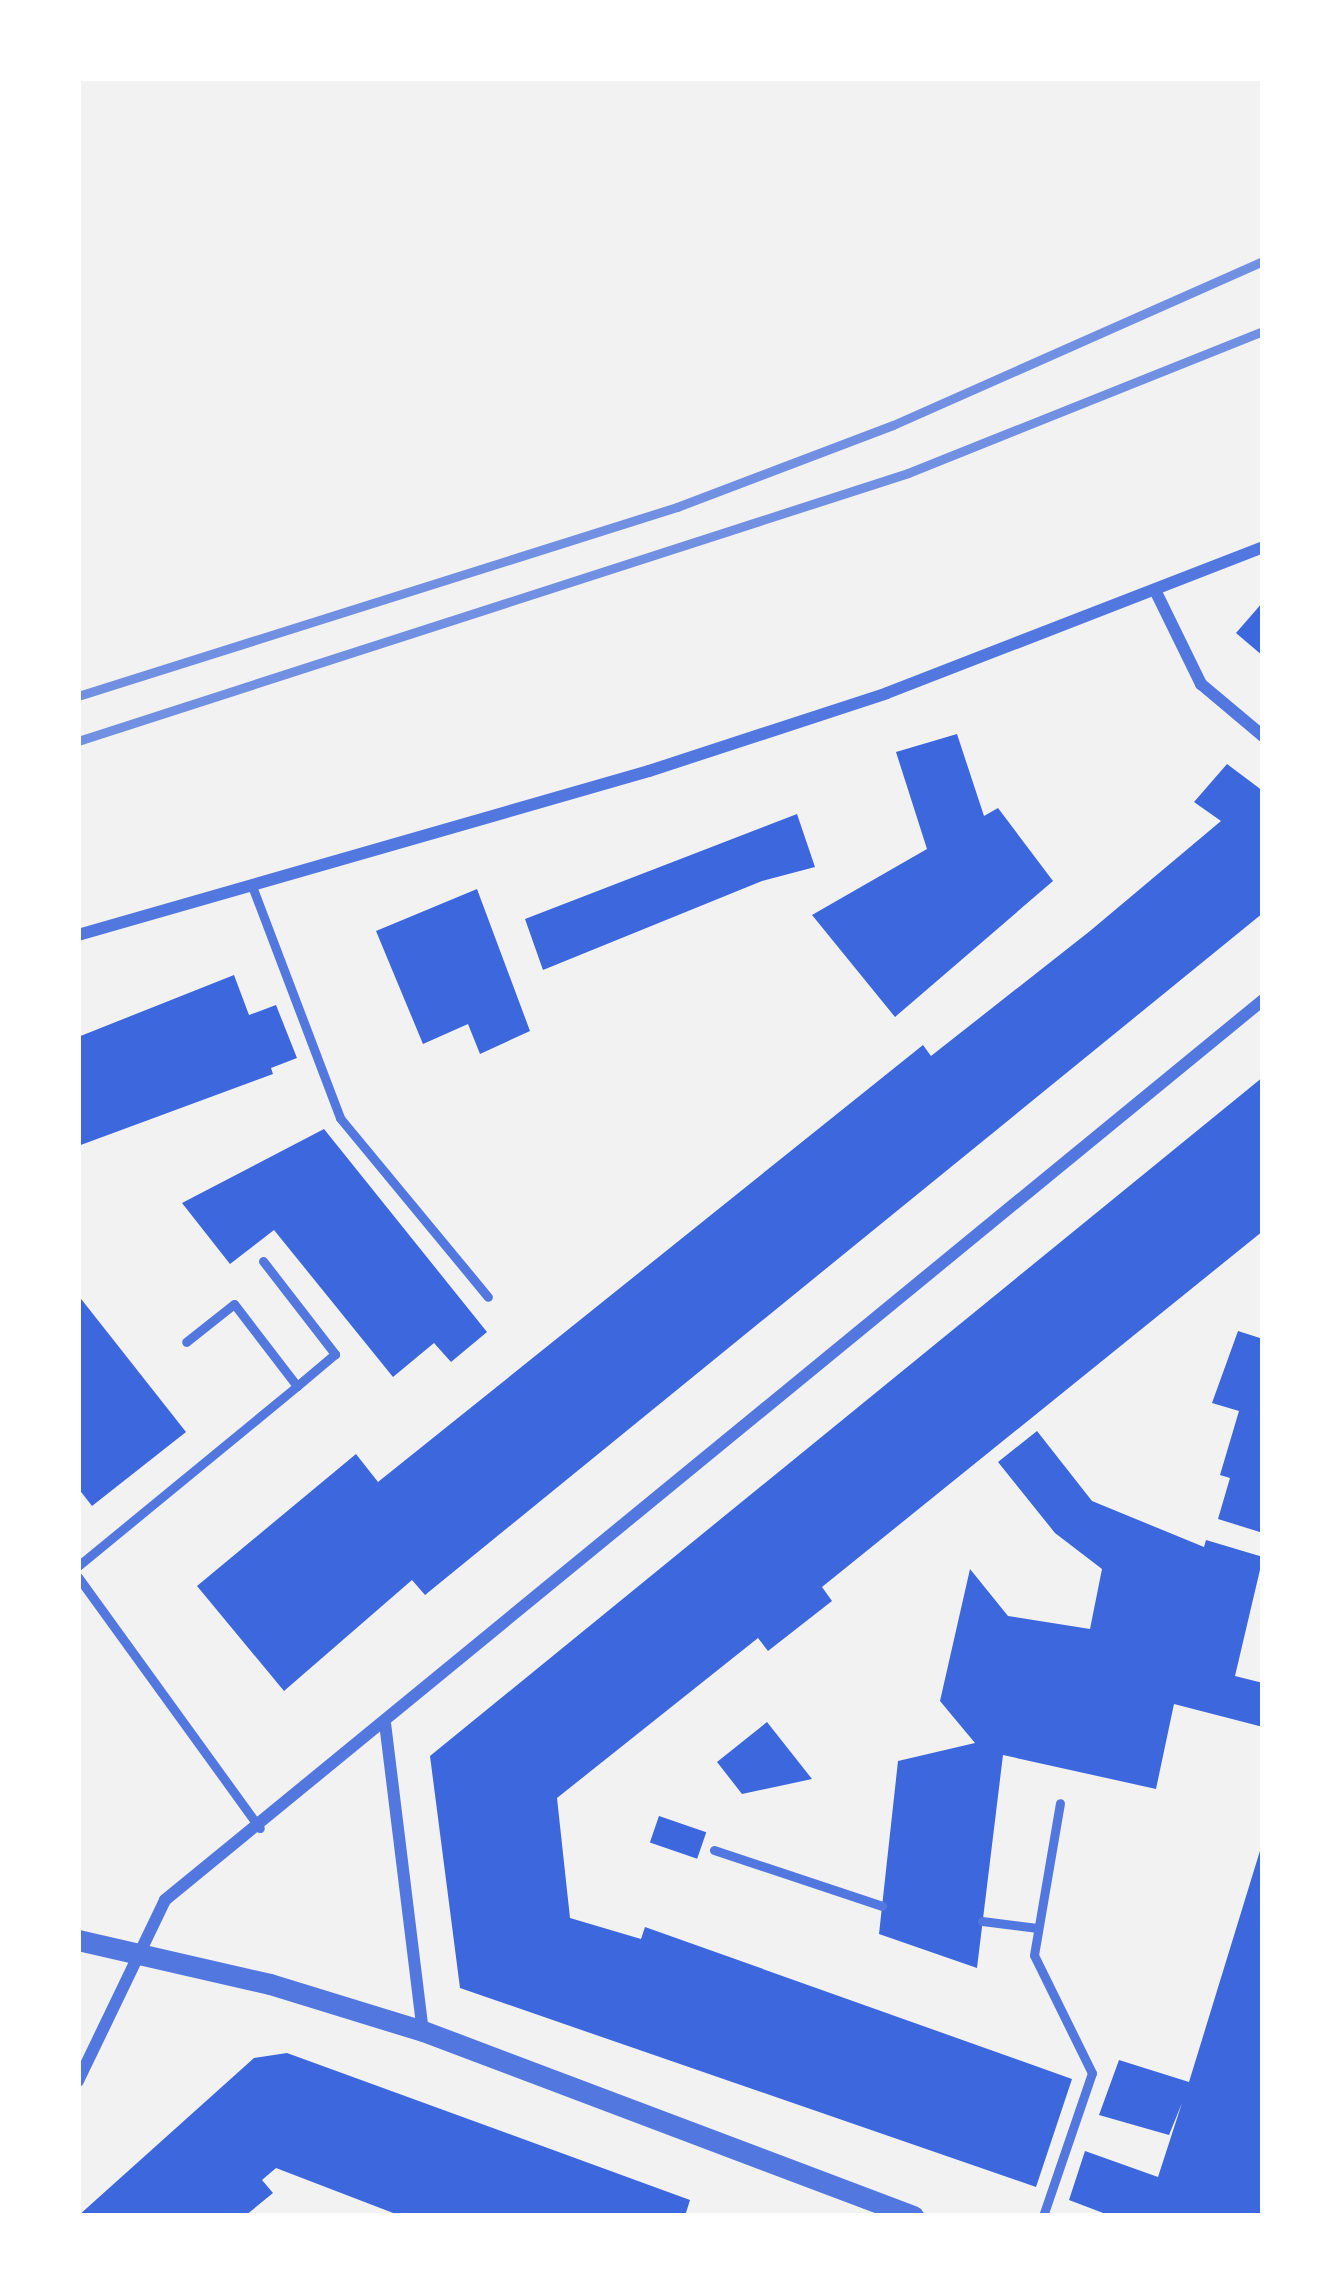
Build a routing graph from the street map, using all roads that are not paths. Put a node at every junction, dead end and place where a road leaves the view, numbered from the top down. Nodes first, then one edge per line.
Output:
1 (1263, 547) edge
2 (1155, 590) junction
3 (1263, 736) edge
4 (252, 886) junction
5 (78, 934) edge
6 (1263, 1000) edge
7 (263, 1262) dead end
8 (488, 1297) dead end
9 (185, 1342) dead end
10 (297, 1386) junction
11 (78, 1566) edge
12 (78, 1577) edge
13 (385, 1723) junction
14 (1060, 1803) dead end
15 (260, 1828) junction
16 (714, 1850) dead end
17 (882, 1906) dead end
18 (982, 1921) dead end
19 (1038, 1928) junction
20 (78, 1940) edge
21 (134, 1952) junction
22 (423, 2031) junction
23 (78, 2080) edge
24 (913, 2216) edge
25 (1043, 2216) edge

1 - 2 street
2 - 3 street
2 - 4 street
4 - 5 street
4 - 8 lane
6 - 13 street
7 - 10 lane
9 - 10 lane
10 - 11 lane
12 - 15 lane
13 - 15 street
13 - 22 street
14 - 19 lane
15 - 21 street
16 - 17 lane
18 - 19 lane
19 - 25 lane
20 - 21 street
21 - 22 street
21 - 23 street
22 - 24 street

